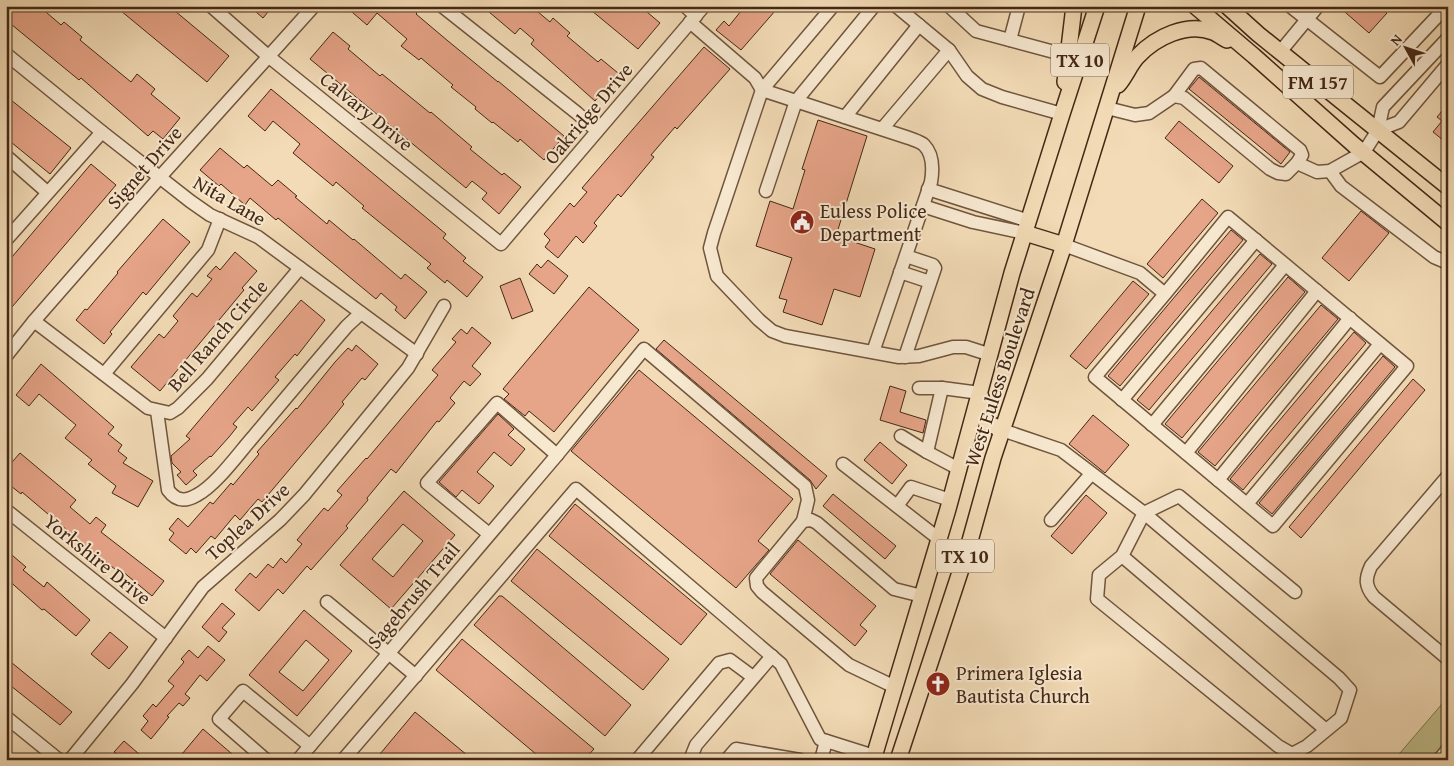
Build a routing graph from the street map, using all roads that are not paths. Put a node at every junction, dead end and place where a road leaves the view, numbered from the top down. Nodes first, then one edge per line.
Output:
1 (211, 6) edge
2 (314, 6) edge
3 (442, 6) edge
4 (685, 6) edge
5 (833, 6) edge
6 (874, 6) edge
7 (896, 6) edge
8 (949, 6) edge
9 (1019, 6) edge
10 (1074, 6) edge
11 (1098, 6) edge
12 (1138, 6) edge
13 (1196, 6) edge
14 (1227, 6) edge
15 (1238, 6) edge
16 (1290, 6) edge
17 (1318, 6) edge
18 (1447, 6) edge
19 (696, 15) edge
20 (1307, 19) junction
21 (919, 25) junction
22 (1258, 34) junction
23 (1448, 38) edge
24 (1010, 40) junction
25 (949, 50) junction
26 (1280, 52) junction
27 (6, 54) edge
28 (268, 56) junction
29 (1068, 56) junction
30 (1254, 56) junction
31 (1448, 64) edge
32 (1380, 77) junction
33 (762, 90) junction
34 (1112, 92) junction
35 (1395, 94) junction
36 (1174, 96) junction
37 (796, 101) junction
38 (1107, 108) junction
39 (1062, 114) junction
40 (845, 117) junction
41 (882, 129) junction
42 (1378, 130) junction
43 (597, 131) junction
44 (102, 132) junction
45 (1364, 152) junction
46 (6, 156) edge
47 (1297, 163) junction
48 (1330, 171) junction
49 (160, 177) junction
50 (1448, 187) edge
51 (928, 189) junction
52 (766, 191) dead end
53 (47, 192) junction
54 (962, 200) junction
55 (978, 204) junction
56 (923, 206) junction
57 (957, 217) junction
58 (220, 220) junction
59 (973, 222) junction
60 (1448, 223) edge
61 (1027, 227) junction
62 (6, 240) edge
63 (1256, 240) junction
64 (501, 244) joint
65 (1064, 245) junction
66 (906, 256) junction
67 (1448, 263) edge
68 (1285, 265) junction
69 (300, 268) junction
70 (900, 272) junction
71 (930, 282) junction
72 (1317, 291) junction
73 (1165, 294) junction
74 (444, 306) dead end
75 (361, 313) junction
76 (1350, 318) junction
77 (34, 321) junction
78 (1380, 344) junction
79 (873, 352) junction
80 (417, 354) junction
81 (990, 354) junction
82 (6, 356) edge
83 (905, 356) junction
84 (104, 374) junction
85 (919, 388) dead end
86 (942, 388) junction
87 (980, 393) junction
88 (1122, 400) junction
89 (157, 411) junction
90 (1152, 425) junction
91 (1002, 430) junction
92 (902, 436) dead end
93 (927, 452) junction
94 (1186, 453) junction
95 (557, 455) junction
96 (843, 464) dead end
97 (959, 469) junction
98 (1091, 474) junction
99 (1448, 476) edge
100 (1218, 480) junction
101 (950, 500) junction
102 (1247, 504) junction
103 (897, 506) junction
104 (6, 510) edge
105 (1144, 513) junction
106 (1052, 520) dead end
107 (803, 521) junction
108 (490, 534) junction
109 (939, 539) junction
110 (1122, 556) junction
111 (1296, 592) dead end
112 (922, 596) junction
113 (327, 602) dead end
114 (166, 638) junction
115 (388, 654) junction
116 (772, 656) junction
117 (1448, 659) edge
118 (416, 676) junction
119 (753, 677) junction
120 (895, 687) junction
121 (6, 717) edge
122 (1326, 730) junction
123 (826, 741) junction
124 (310, 746) junction
125 (1448, 749) edge
126 (874, 758) edge
127 (59, 760) edge
128 (70, 760) edge
129 (266, 760) edge
130 (298, 760) edge
131 (343, 760) edge
132 (637, 760) edge
133 (690, 760) edge
134 (728, 760) edge
135 (800, 760) edge
136 (821, 760) edge
137 (898, 760) edge
138 (1439, 760) edge

1 - 28 street, Calvary Drive
2 - 28 street, Signet Drive
3 - 43 street
4 - 19 street
5 - 33 street
6 - 37 street
7 - 21 street
8 - 24 street
9 - 24 street
10 - 29 main road
11 - 39 main road, West Euless Boulevard / TX 10
12 - 34 main road, West Euless Boulevard / TX 10
13 - 30 main road, FM 157
14 - 22 main road, FM 157
15 - 22 main road
16 - 20 street
17 - 20 street
18 - 32 street
19 - 33 street
19 - 43 street, Oakridge Drive
20 - 26 street
20 - 32 street
21 - 25 street
21 - 40 street
22 - 26 main road, FM 157
23 - 35 street
24 - 29 street
25 - 39 street
25 - 41 street
26 - 42 main road, FM 157
27 - 44 street, Nita Lane
28 - 49 street, Signet Drive
28 - 64 street, Calvary Drive
29 - 39 main road
30 - 34 main road
30 - 45 main road, FM 157
31 - 42 street
32 - 35 street
33 - 37 street
33 - 79 street
34 - 38 main road, West Euless Boulevard / TX 10
35 - 42 street
36 - 38 street
36 - 47 street
36 - 47 street
37 - 40 street
37 - 52 street
38 - 65 main road, West Euless Boulevard / TX 10
39 - 61 main road, West Euless Boulevard / TX 10
40 - 41 street
41 - 51 street
42 - 45 street
42 - 50 main road, FM 157
43 - 64 street, Oakridge Drive
44 - 49 street, Nita Lane
44 - 53 street
45 - 48 street
45 - 60 main road, FM 157
46 - 53 street
47 - 48 street
48 - 67 street
49 - 58 street, Nita Lane
49 - 77 street, Signet Drive
51 - 54 street
51 - 56 street
53 - 62 street
54 - 55 street
54 - 57 street
55 - 59 street
55 - 61 street
56 - 57 street
56 - 66 street
57 - 59 street
58 - 69 street, Nita Lane
58 - 84 street
59 - 61 street
61 - 65 main road
61 - 81 main road, West Euless Boulevard / TX 10
63 - 68 street
63 - 73 street
63 - 88 street
65 - 73 street
65 - 91 main road, West Euless Boulevard / TX 10
66 - 70 street
66 - 71 street
68 - 72 street
68 - 90 street
69 - 75 street, Nita Lane
69 - 89 street, Bell Ranch Circle
70 - 71 street
70 - 79 street
71 - 83 street
72 - 76 street
72 - 94 street
73 - 88 street
74 - 80 street, Toplea Drive
75 - 80 street, Nita Lane
75 - 89 street
76 - 78 street
76 - 100 street
77 - 82 street, Signet Drive
77 - 84 street, Bell Ranch Circle
78 - 102 street
78 - 102 street
79 - 83 street
80 - 114 street, Toplea Drive
81 - 83 street
81 - 87 main road, West Euless Boulevard / TX 10
84 - 89 street, Bell Ranch Circle
85 - 86 street
86 - 87 street
86 - 93 street
87 - 91 main road
87 - 97 main road, West Euless Boulevard / TX 10
88 - 90 street
90 - 94 street
91 - 98 street
91 - 137 main road, West Euless Boulevard / TX 10
92 - 93 street
93 - 97 street
94 - 100 street
95 - 107 street, Sagebrush Trail
95 - 108 street, Sagebrush Trail
95 - 108 street
96 - 103 street
97 - 101 main road, West Euless Boulevard / TX 10
98 - 105 street
98 - 106 street
99 - 117 street
100 - 102 street
101 - 103 street
101 - 109 main road, West Euless Boulevard / TX 10
103 - 109 street
104 - 114 street, Yorkshire Drive
105 - 110 street
105 - 111 street
105 - 122 street
107 - 112 street
107 - 120 street
108 - 115 street, Sagebrush Trail
109 - 112 main road, West Euless Boulevard / TX 10
110 - 122 street
110 - 122 street
112 - 120 main road, West Euless Boulevard / TX 10
113 - 115 street
114 - 128 street, Toplea Drive
115 - 118 street
115 - 124 street, Sagebrush Trail
116 - 118 street
116 - 119 street
116 - 123 street
118 - 131 street
119 - 132 street
119 - 133 street
120 - 126 main road, West Euless Boulevard / TX 10
121 - 127 street
123 - 126 street
123 - 136 street
124 - 129 street
124 - 130 street, Sagebrush Trail
125 - 138 street
134 - 135 street

